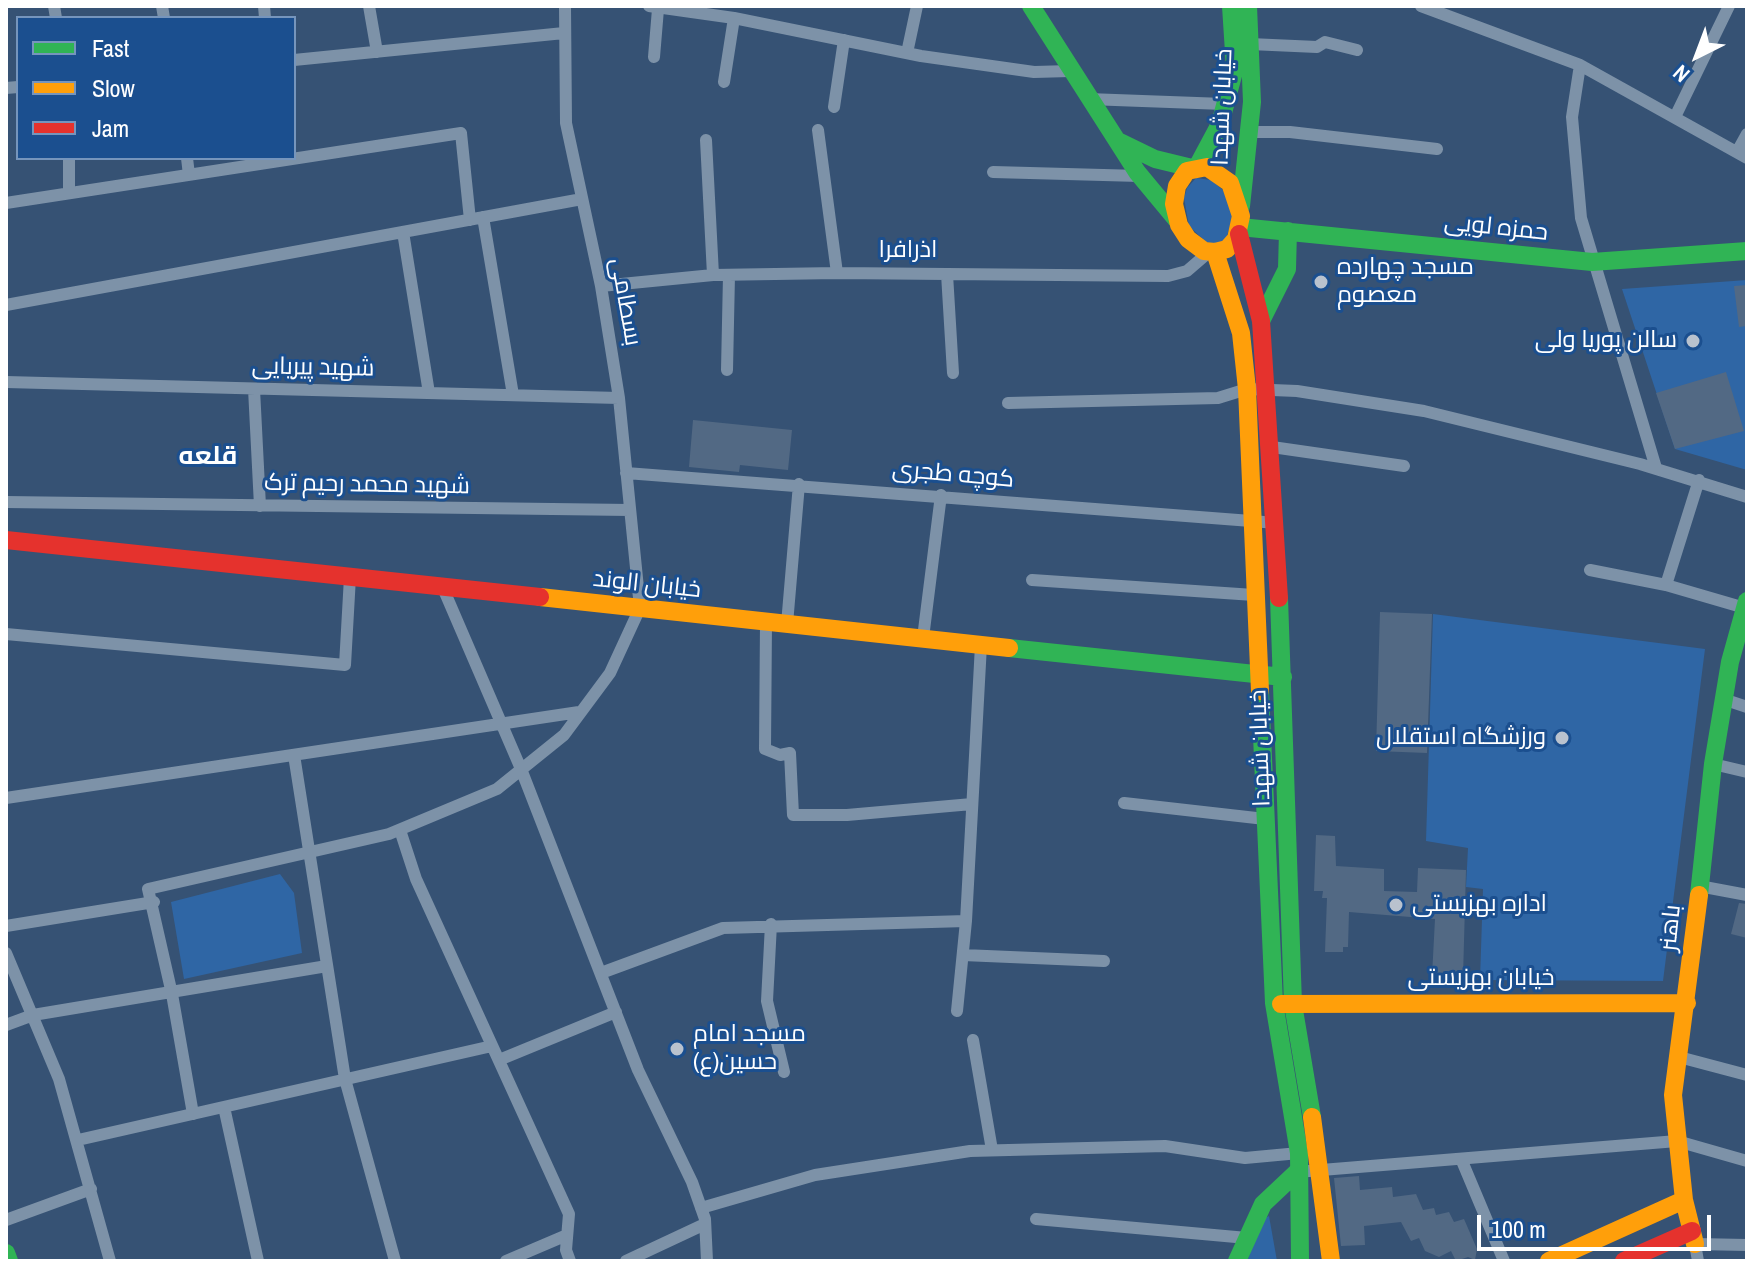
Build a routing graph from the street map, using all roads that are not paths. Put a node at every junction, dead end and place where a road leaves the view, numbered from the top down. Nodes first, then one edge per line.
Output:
1 (369, 6) edge
2 (565, 6) edge
3 (917, 6) edge
4 (1031, 6) edge
5 (1231, 6) edge
6 (1248, 6) edge
7 (1421, 6) edge
8 (1729, 6) edge
9 (654, 8) edge
10 (734, 18) junction
11 (564, 33) junction
12 (844, 40) junction
13 (1250, 44) junction
14 (1357, 50) dead end
15 (377, 52) junction
16 (907, 53) junction
17 (654, 57) dead end
18 (296, 60) edge
19 (1580, 65) junction
20 (1070, 71) junction
21 (724, 82) dead end
22 (1088, 99) junction
23 (1224, 104) junction
24 (834, 107) dead end
25 (1675, 117) junction
26 (818, 130) dead end
27 (1249, 132) junction
28 (1747, 134) edge
29 (1112, 135) junction
30 (706, 140) dead end
31 (1437, 149) dead end
32 (1742, 155) edge
33 (296, 157) edge
34 (69, 160) edge
35 (187, 160) edge
36 (265, 161) edge
37 (1194, 167) junction
38 (993, 172) dead end
39 (189, 175) junction
40 (1140, 176) junction
41 (69, 193) junction
42 (582, 199) junction
43 (6, 203) edge
44 (476, 218) junction
45 (1176, 219) junction
46 (1240, 223) junction
47 (1288, 231) junction
48 (403, 232) junction
49 (1747, 251) edge
50 (1212, 252) junction
51 (1592, 262) junction
52 (837, 273) junction
53 (947, 274) junction
54 (713, 275) junction
55 (729, 275) junction
56 (601, 286) junction
57 (6, 305) edge
58 (1261, 321) junction
59 (727, 370) dead end
60 (953, 373) dead end
61 (6, 382) edge
62 (254, 389) junction
63 (1247, 389) junction
64 (1268, 389) junction
65 (429, 393) junction
66 (513, 395) junction
67 (619, 398) junction
68 (1008, 403) dead end
69 (1272, 447) junction
70 (1404, 466) dead end
71 (1656, 468) junction
72 (626, 473) junction
73 (1699, 480) junction
74 (799, 484) junction
75 (941, 495) junction
76 (1747, 497) edge
77 (6, 502) edge
78 (260, 506) junction
79 (630, 510) junction
80 (1250, 523) junction
81 (1277, 523) junction
82 (6, 540) edge
83 (1590, 570) dead end
84 (350, 577) junction
85 (1032, 580) dead end
86 (1666, 585) junction
87 (443, 588) junction
88 (1254, 595) junction
89 (1746, 604) edge
90 (640, 608) junction
91 (766, 622) junction
92 (787, 624) junction
93 (1743, 632) edge
94 (6, 634) edge
95 (923, 638) junction
96 (981, 645) junction
97 (1258, 674) junction
98 (1283, 677) junction
99 (1723, 699) junction
100 (1747, 707) edge
101 (579, 712) junction
102 (500, 724) junction
103 (294, 755) junction
104 (1713, 764) junction
105 (521, 769) junction
106 (1747, 772) edge
107 (6, 798) edge
108 (1124, 803) dead end
109 (972, 804) junction
110 (1265, 819) junction
111 (400, 830) junction
112 (309, 853) junction
113 (1699, 886) junction
114 (1747, 895) edge
115 (154, 902) junction
116 (966, 921) junction
117 (771, 924) junction
118 (6, 926) edge
119 (6, 953) edge
120 (963, 955) junction
121 (1104, 961) dead end
122 (327, 966) junction
123 (601, 973) junction
124 (172, 994) junction
125 (1687, 1003) junction
126 (1283, 1004) junction
127 (957, 1011) dead end
128 (616, 1012) junction
129 (33, 1015) junction
130 (6, 1025) edge
131 (973, 1040) dead end
132 (492, 1046) junction
133 (1679, 1057) junction
134 (499, 1060) junction
135 (784, 1072) dead end
136 (1747, 1075) edge
137 (345, 1079) junction
138 (224, 1107) junction
139 (193, 1114) junction
140 (78, 1140) junction
141 (1677, 1141) junction
142 (992, 1150) junction
143 (1299, 1153) junction
144 (1462, 1161) junction
145 (1747, 1161) edge
146 (1297, 1172) junction
147 (1321, 1172) junction
148 (91, 1189) junction
149 (1684, 1200) junction
150 (701, 1208) junction
151 (1036, 1219) dead end
152 (6, 1220) edge
153 (705, 1224) junction
154 (567, 1235) junction
155 (1247, 1238) junction
156 (1695, 1245) edge
157 (1747, 1245) edge
158 (6, 1253) edge
159 (9, 1261) edge
160 (110, 1261) edge
161 (258, 1261) edge
162 (395, 1261) edge
163 (506, 1261) edge
164 (570, 1261) edge
165 (626, 1261) edge
166 (707, 1261) edge
167 (1237, 1261) edge
168 (1300, 1261) edge
169 (1331, 1261) edge
170 (1504, 1261) edge
171 (1549, 1261) edge
172 (1624, 1261) edge

1 - 15 street
2 - 11 street, بسطامی
3 - 16 street
4 - 20 main road
5 - 23 main road, خیابان شهدا
6 - 13 main road, خیابان شهدا
7 - 19 street
8 - 25 street
9 - 10 street
9 - 17 street
10 - 12 street
10 - 21 street
11 - 15 street
11 - 42 street, بسطامی
12 - 16 street
12 - 24 street
13 - 14 street
13 - 27 main road, خیابان شهدا
15 - 18 street
16 - 20 street
19 - 25 street
19 - 51 street
20 - 22 main road
22 - 23 street
22 - 29 main road
23 - 37 main road, خیابان شهدا
25 - 32 street
26 - 52 street
27 - 31 street
27 - 46 main road, خیابان شهدا
28 - 32 street
29 - 37 main road
29 - 40 main road
30 - 54 street
33 - 44 street
34 - 41 street
35 - 39 street
36 - 39 street
37 - 45 main road
37 - 46 main road
38 - 40 street
39 - 41 street
40 - 45 main road
41 - 43 street
42 - 44 street
42 - 56 street, بسطامی
44 - 48 street
44 - 66 street
45 - 50 main road
46 - 47 main road, حمزه لویی
46 - 50 main road
46 - 58 main road, خیابان شهدا
47 - 51 main road, حمزه لویی
47 - 58 main road
48 - 57 street
48 - 65 street
49 - 51 main road, حمزه لویی
50 - 53 street, اذرافرا
50 - 63 main road, خیابان شهدا
51 - 71 street
52 - 53 street, اذرافرا
52 - 55 street, اذرافرا
53 - 60 street
54 - 55 street, اذرافرا
54 - 56 street, اذرافرا
55 - 59 street
56 - 67 street, بسطامی
58 - 64 main road, خیابان شهدا
61 - 62 street, شهید پیریایی
62 - 65 street, شهید پیریایی
62 - 78 street
63 - 64 street
63 - 68 street
63 - 80 main road, خیابان شهدا
64 - 69 main road, خیابان شهدا
64 - 71 street
65 - 66 street, شهید پیریایی
66 - 67 street, شهید پیریایی
67 - 72 street, بسطامی
69 - 70 street
69 - 81 main road, خیابان شهدا
71 - 73 street
72 - 74 street, کوچه طجری
72 - 79 street, بسطامی
73 - 76 street
73 - 86 street
74 - 75 street, کوچه طجری
74 - 92 street
75 - 80 street, کوچه طجری
75 - 95 street
77 - 78 street, شهید محمد رحیم ترک
78 - 79 street, شهید محمد رحیم ترک
79 - 90 street, بسطامی
80 - 81 street, کوچه طجری
80 - 88 main road, خیابان شهدا
81 - 98 main road, خیابان شهدا
82 - 84 main road, خیابان الوند
83 - 86 street
84 - 87 main road, خیابان الوند
84 - 94 street
85 - 88 street
86 - 89 street
87 - 90 main road, خیابان الوند
87 - 102 street
88 - 97 main road, خیابان شهدا
89 - 93 main road, باهنر
90 - 91 main road, خیابان الوند
90 - 101 street
91 - 92 main road, خیابان الوند
91 - 109 street
92 - 95 main road, خیابان الوند
93 - 99 main road, باهنر
95 - 96 main road, خیابان الوند
96 - 97 main road, خیابان الوند
96 - 109 street
97 - 98 main road, خیابان الوند
97 - 110 main road, خیابان شهدا
98 - 126 main road, خیابان شهدا
99 - 100 street
99 - 104 main road, باهنر
101 - 102 street
101 - 105 street
102 - 103 street
102 - 105 street
103 - 107 street
103 - 112 street
104 - 106 street
104 - 113 main road, باهنر
105 - 111 street
105 - 123 street
108 - 110 street
109 - 116 street
110 - 126 main road, خیابان شهدا
111 - 112 street
111 - 132 street
112 - 115 street
112 - 122 street
113 - 114 street
113 - 125 main road, باهنر
115 - 118 street
115 - 124 street
116 - 117 street
116 - 120 street
117 - 123 street
117 - 135 street
119 - 129 street
120 - 121 street
120 - 127 street
122 - 124 street
122 - 137 street
123 - 128 street
124 - 129 street
124 - 139 street
125 - 126 main road, خیابان بهزیستی
125 - 133 main road, باهنر
126 - 143 main road, خیابان شهدا
126 - 147 main road, خیابان شهدا
128 - 134 street
128 - 150 street
129 - 130 street
129 - 140 street
131 - 142 street
132 - 134 street
132 - 137 street
133 - 136 street
133 - 141 main road, باهنر
134 - 154 street
137 - 138 street
137 - 162 street
138 - 139 street
138 - 161 street
139 - 140 street
140 - 148 street
141 - 144 street
141 - 145 street
141 - 149 main road, باهنر
142 - 143 street
142 - 150 street
143 - 146 main road, خیابان شهدا
144 - 147 street
144 - 170 street
146 - 147 street
146 - 155 main road
146 - 168 main road, خیابان شهدا
147 - 169 main road, خیابان شهدا
148 - 152 street
148 - 160 street
149 - 156 main road, باهنر
149 - 171 main road
150 - 153 street
151 - 155 street
153 - 165 street
153 - 166 street
154 - 163 street
154 - 164 street
155 - 167 main road
156 - 157 street
156 - 172 main road
158 - 159 main road

